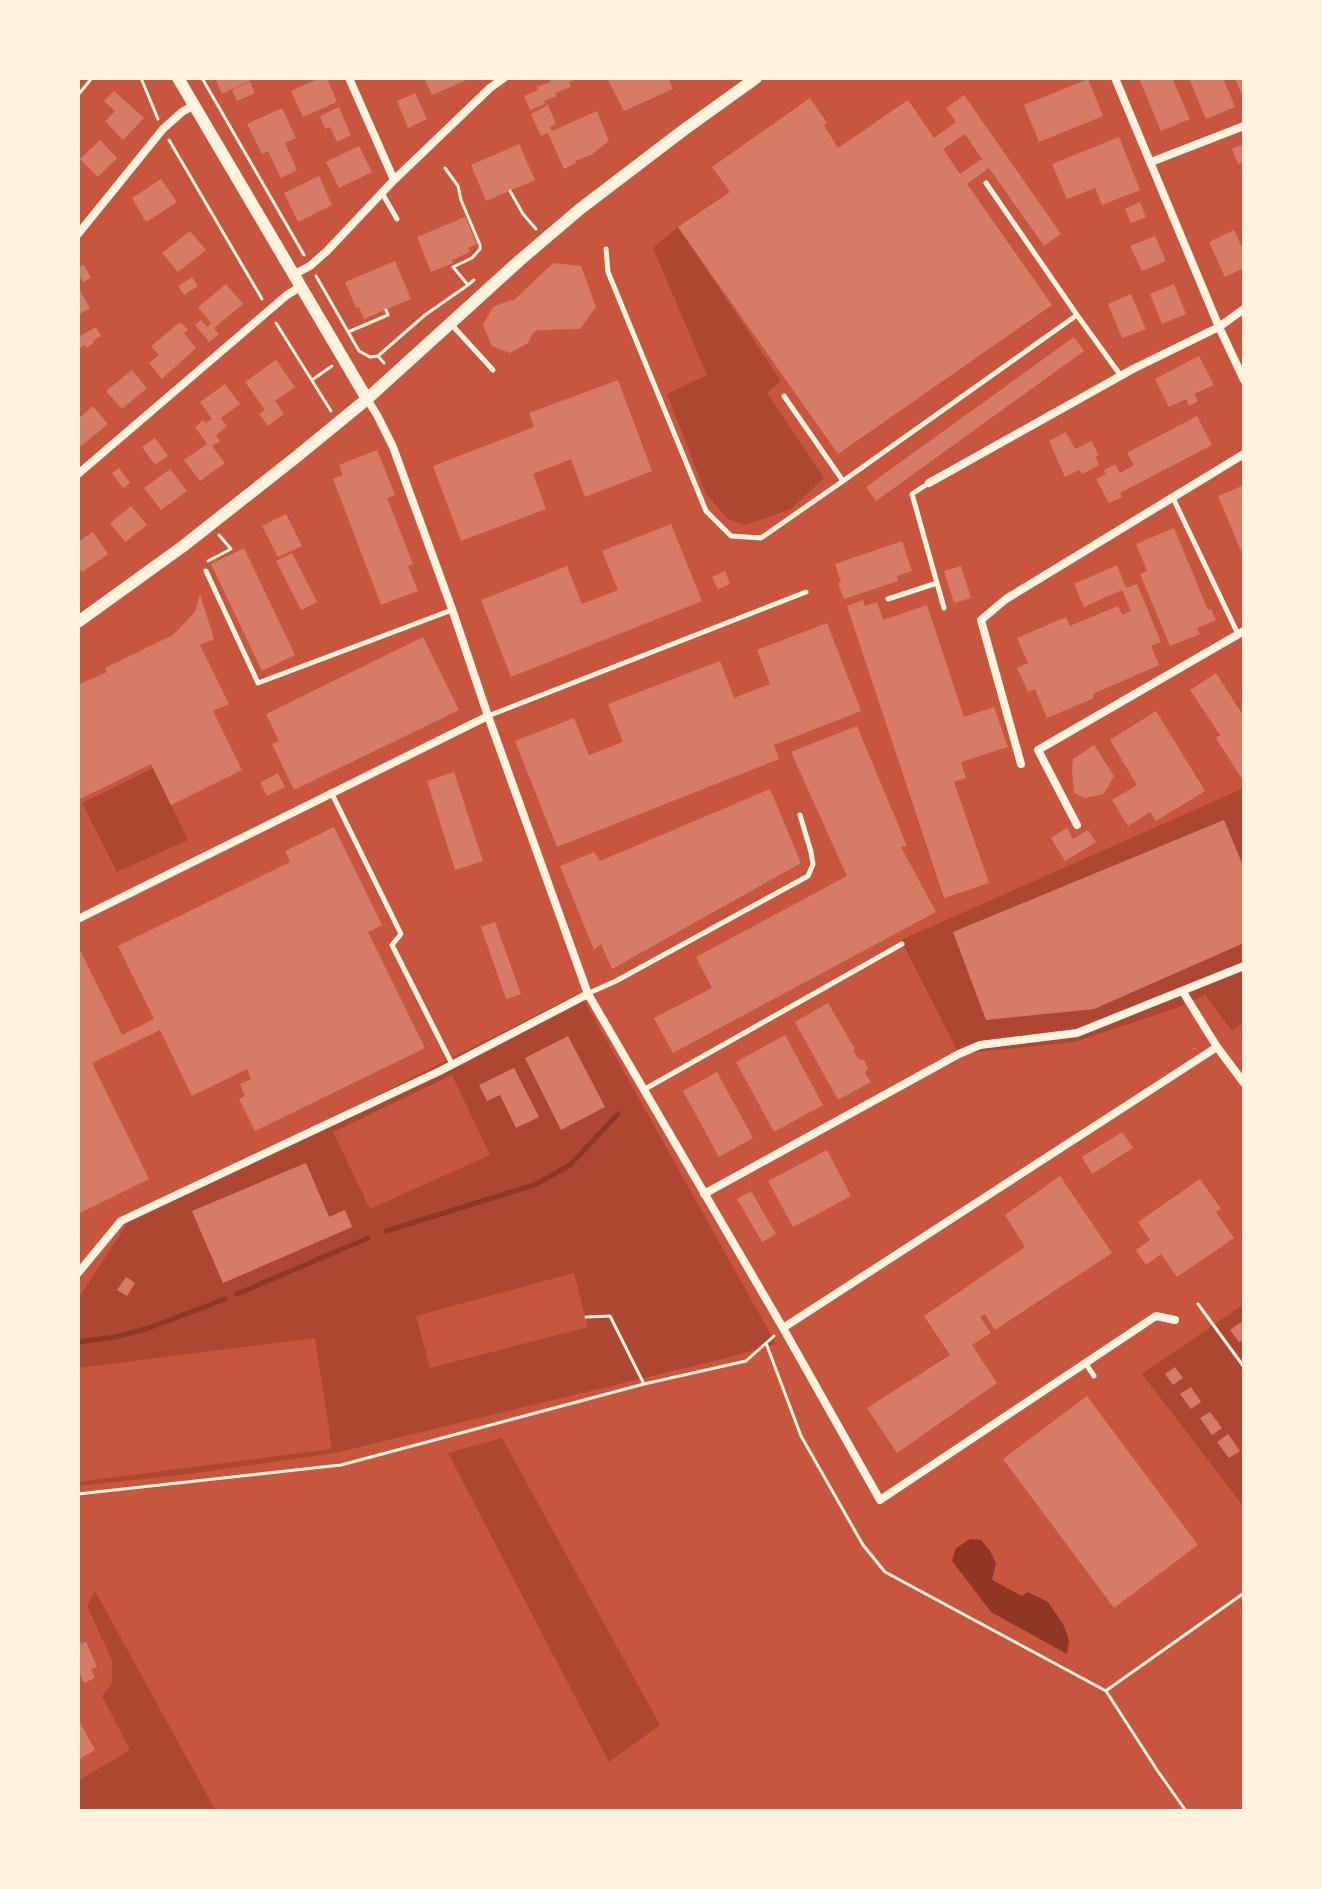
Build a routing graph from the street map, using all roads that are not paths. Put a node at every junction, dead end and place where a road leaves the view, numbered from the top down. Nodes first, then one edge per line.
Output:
1 (178, 78) edge
2 (349, 78) edge
3 (486, 78) edge
4 (504, 78) edge
5 (756, 78) edge
6 (1115, 78) edge
7 (490, 88) junction
8 (194, 105) junction
9 (1244, 126) edge
10 (1151, 162) junction
11 (394, 180) junction
12 (986, 183) dead end
13 (382, 193) junction
14 (397, 219) dead end
15 (78, 234) edge
16 (606, 249) dead end
17 (293, 275) junction
18 (300, 287) junction
19 (1244, 309) edge
20 (1077, 315) junction
21 (451, 324) junction
22 (1219, 327) junction
23 (493, 370) dead end
24 (1122, 376) junction
25 (1244, 380) edge
26 (784, 396) dead end
27 (367, 399) junction
28 (1244, 454) edge
29 (78, 474) edge
30 (843, 481) junction
31 (929, 483) joint
32 (1173, 497) junction
33 (206, 571) road end
34 (937, 583) junction
35 (806, 592) dead end
36 (888, 599) dead end
37 (944, 608) dead end
38 (452, 609) junction
39 (78, 622) edge
40 (1241, 632) edge
41 (488, 716) junction
42 (1021, 764) dead end
43 (331, 792) junction
44 (800, 815) dead end
45 (1077, 825) dead end
46 (78, 919) edge
47 (902, 944) dead end
48 (1244, 966) edge
49 (1183, 992) junction
50 (588, 994) junction
51 (1217, 1047) junction
52 (453, 1065) junction
53 (1244, 1083) edge
54 (645, 1089) junction
55 (704, 1194) junction
56 (79, 1269) edge
57 (1175, 1320) dead end
58 (783, 1328) junction
59 (1085, 1363) junction
60 (1094, 1376) dead end

1 - 8 street
2 - 11 street
3 - 7 street
4 - 7 street
5 - 21 street
6 - 10 street
7 - 11 street
8 - 15 street
8 - 17 street
9 - 10 street
10 - 22 street
11 - 13 street
12 - 20 lane
13 - 14 lane
13 - 17 street
16 - 30 lane
17 - 18 street
18 - 27 street
18 - 29 street
19 - 22 street
20 - 24 lane
20 - 30 lane
21 - 23 lane
21 - 27 street
22 - 24 street
22 - 25 street
24 - 31 street
26 - 30 lane
27 - 38 street
27 - 39 street
28 - 32 street
31 - 34 lane
32 - 40 lane
32 - 42 street
33 - 38 lane
34 - 36 lane
34 - 37 lane
35 - 41 lane
38 - 41 street
40 - 45 street
41 - 43 street
41 - 50 street
43 - 46 street
43 - 52 lane
44 - 50 lane
47 - 54 lane
48 - 49 street
49 - 51 street
49 - 55 street
50 - 52 street
50 - 54 street
51 - 53 street
51 - 58 street
52 - 56 street
54 - 55 street
55 - 58 street
57 - 59 street
58 - 59 street
59 - 60 lane

